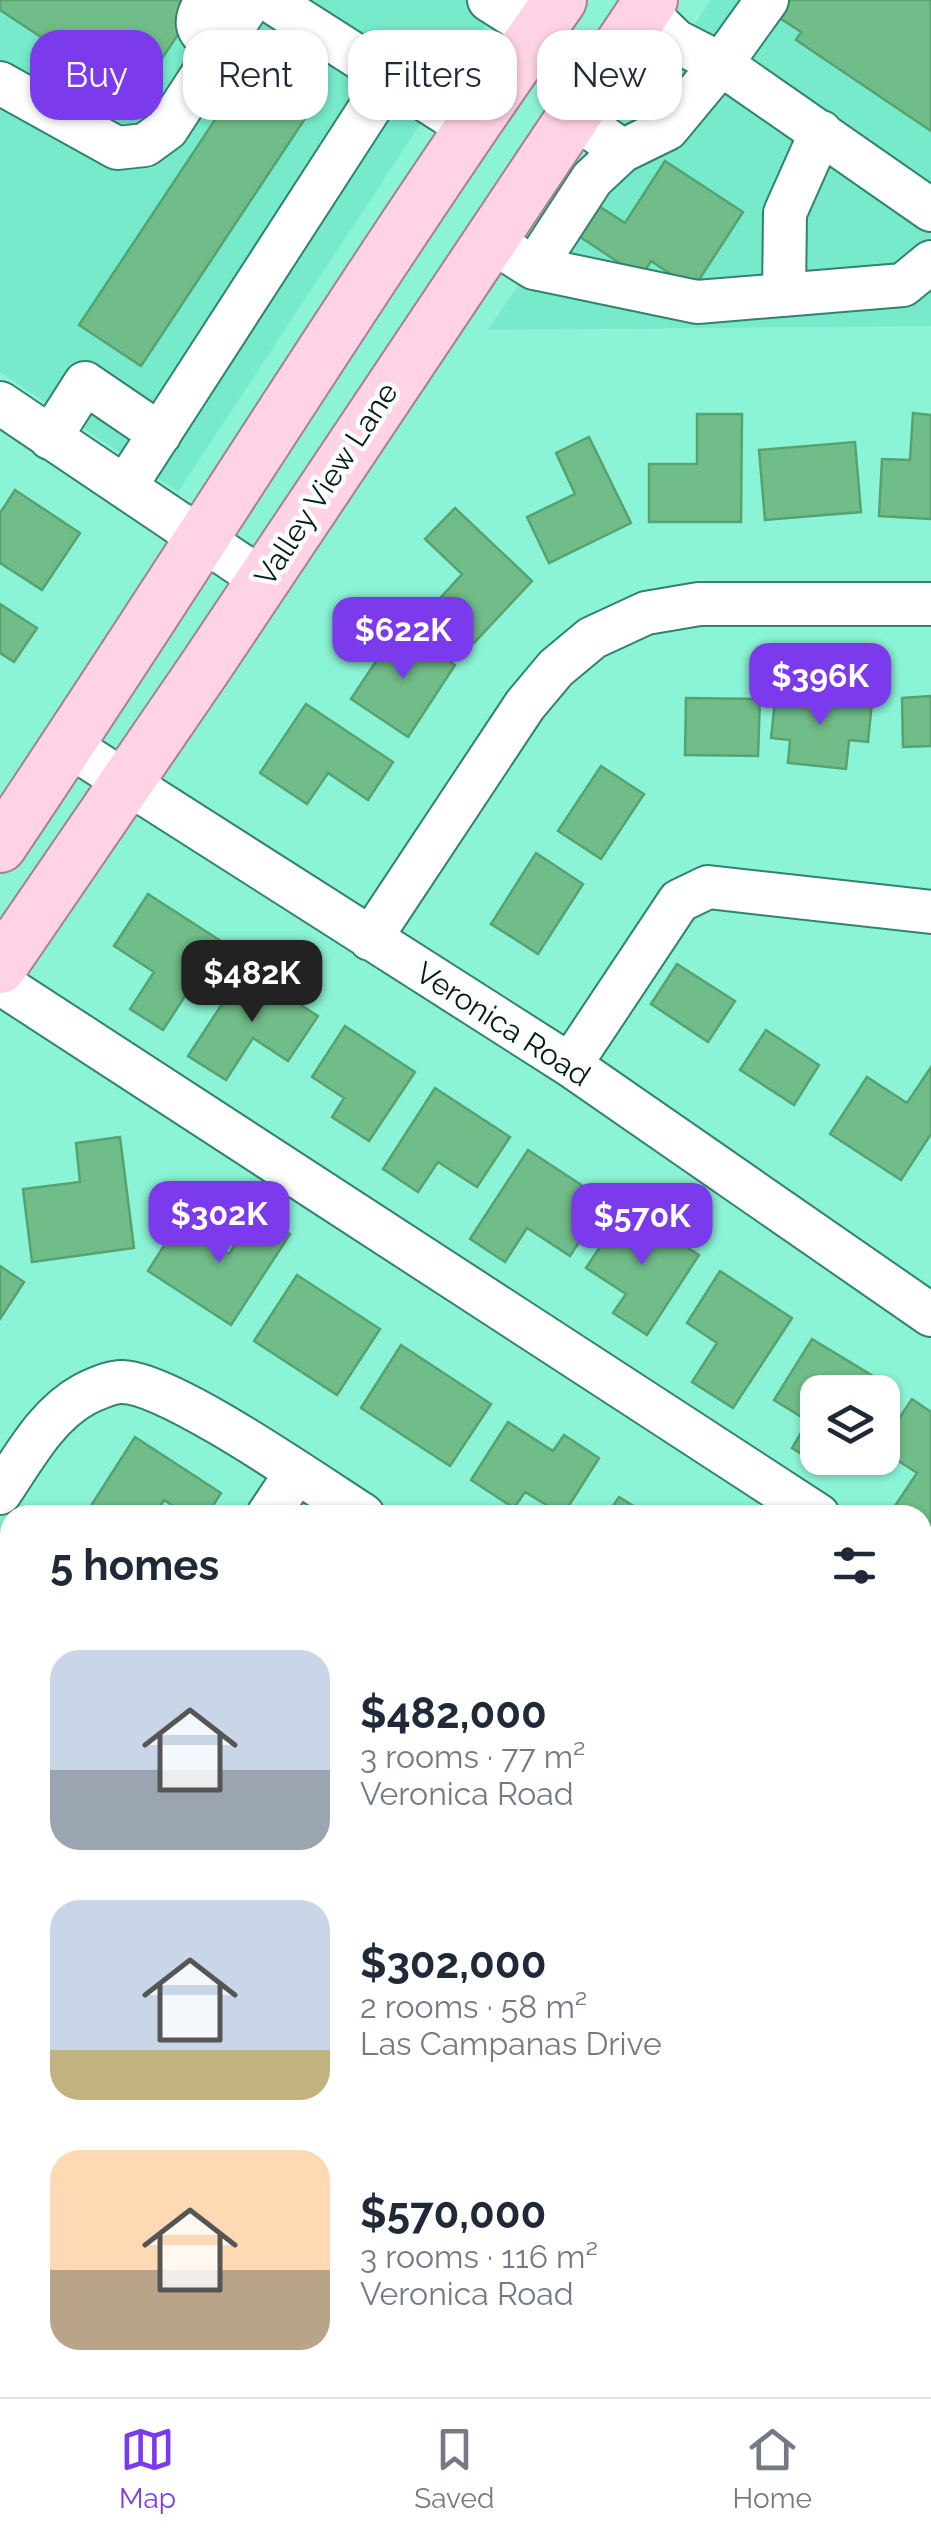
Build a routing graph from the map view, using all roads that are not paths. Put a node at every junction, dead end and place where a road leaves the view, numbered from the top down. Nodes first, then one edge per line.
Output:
1 (207, 0) edge
2 (251, 0) edge
3 (269, 0) edge
4 (489, 0) edge
5 (767, 0) edge
6 (641, 3) edge
7 (549, 16) edge
8 (199, 30) edge
9 (229, 30) edge
10 (624, 30) edge
11 (348, 50) edge
12 (722, 64) junction
13 (0, 83) edge
14 (183, 103) edge
15 (362, 120) edge
16 (456, 120) edge
17 (568, 120) edge
18 (580, 120) edge
19 (470, 129) junction
20 (821, 132) junction
21 (622, 151) junction
22 (532, 174) junction
23 (931, 210) edge
24 (488, 239) junction
25 (931, 262) edge
26 (534, 268) junction
27 (784, 295) junction
28 (16, 423) edge
29 (160, 434) junction
30 (125, 487) junction
31 (203, 536) junction
32 (263, 580) junction
33 (931, 604) edge
34 (68, 745) junction
35 (126, 782) junction
36 (0, 846) edge
37 (931, 912) edge
38 (370, 939) junction
39 (0, 967) edge
40 (0, 984) edge
41 (570, 1066) junction
42 (931, 1314) edge
43 (296, 1473) junction
44 (0, 1492) edge
45 (275, 1505) edge
46 (347, 1505) edge
47 (803, 1505) edge

1 - 8 street
2 - 9 street
3 - 11 street
4 - 7 street
5 - 12 street
6 - 10 main road, Valley View Lane
6 - 12 street
7 - 19 main road
12 - 20 street
12 - 21 street
13 - 14 street
15 - 29 street
16 - 19 street
17 - 22 main road, Valley View Lane
18 - 21 street
19 - 22 main road
19 - 31 main road
20 - 23 street
20 - 27 street
21 - 26 street
22 - 24 main road, Valley View Lane
24 - 26 street
24 - 32 main road, Valley View Lane
25 - 27 street
26 - 27 street
28 - 29 street
28 - 30 street
29 - 30 street
30 - 31 street
31 - 32 street
31 - 34 main road
32 - 35 main road, Valley View Lane
33 - 38 street
34 - 35 street, Veronica Road
34 - 36 main road
35 - 38 street, Veronica Road
35 - 39 main road, Valley View Lane
37 - 41 street
38 - 41 street, Veronica Road
40 - 47 street
41 - 42 street, Veronica Road
43 - 44 street
43 - 45 street
43 - 46 street

